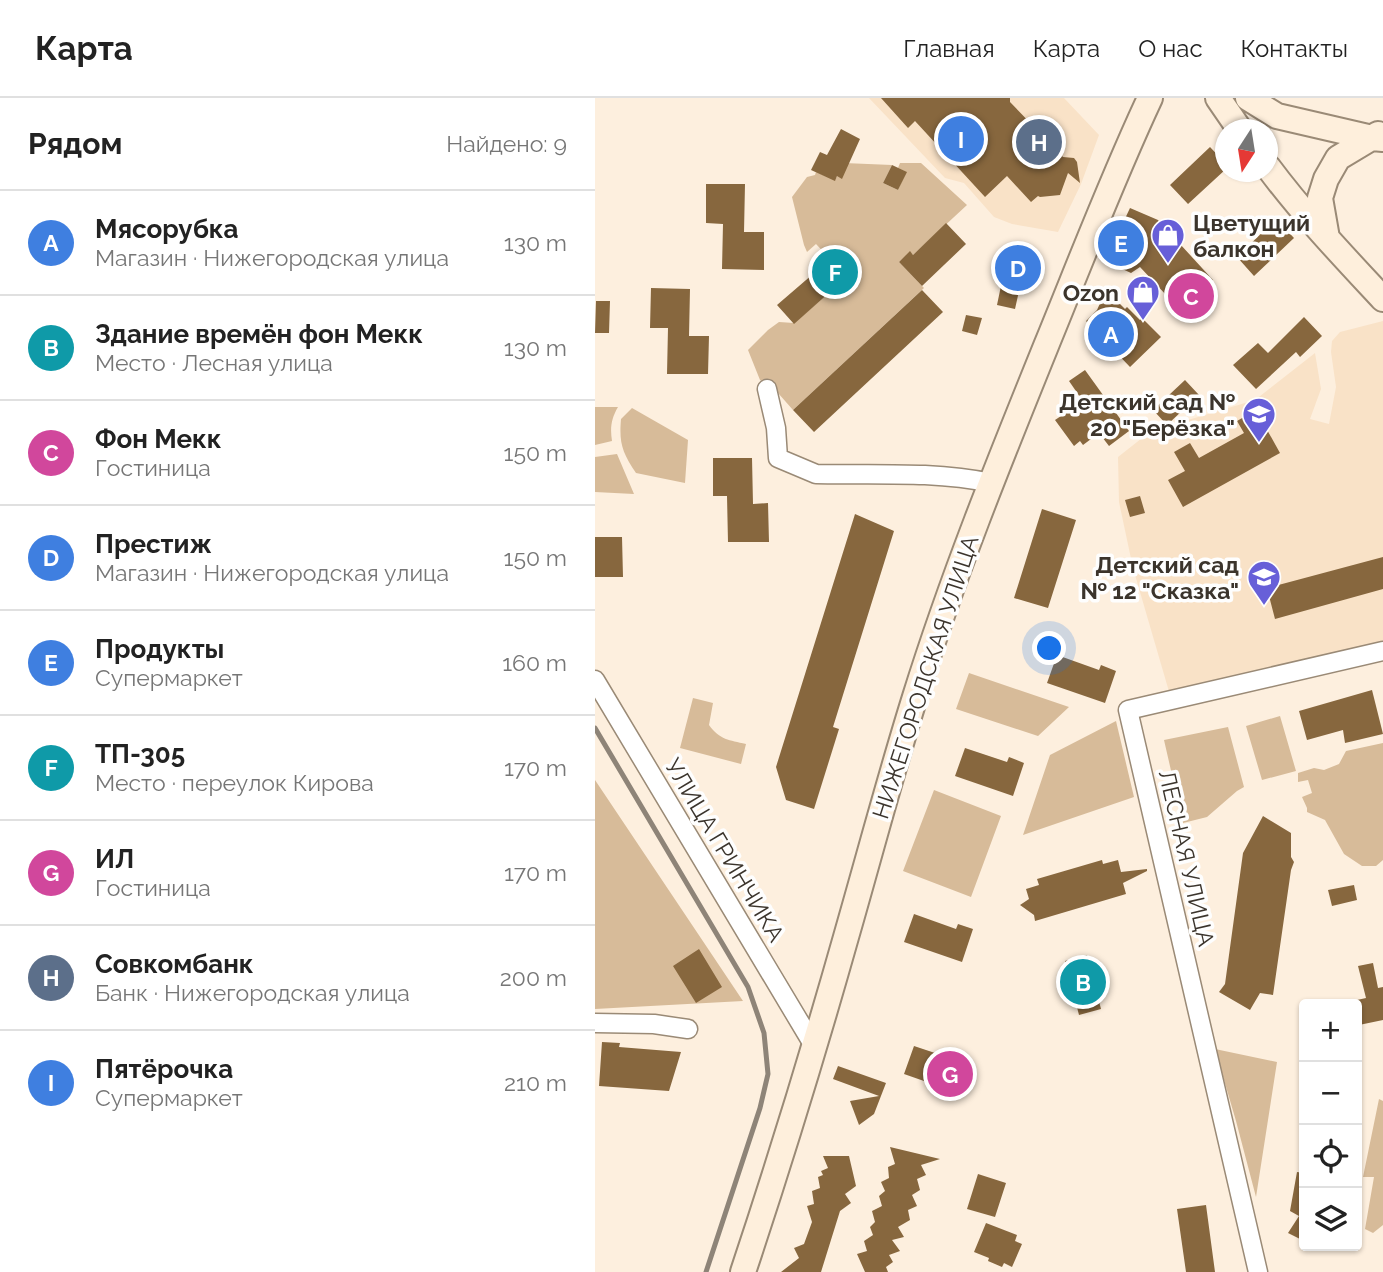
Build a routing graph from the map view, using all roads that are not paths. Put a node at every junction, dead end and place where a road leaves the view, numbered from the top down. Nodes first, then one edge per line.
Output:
1 (1150, 98) edge
2 (1219, 98) edge
3 (1248, 98) edge
4 (1233, 119) edge
5 (1379, 136) edge
6 (1278, 181) edge
7 (1327, 239) junction
8 (1383, 299) edge
9 (767, 389) dead end
10 (991, 484) junction
11 (1383, 651) edge
12 (595, 680) edge
13 (595, 1023) edge
14 (688, 1029) dead end
15 (814, 1046) junction
16 (743, 1272) edge
17 (1258, 1272) edge

1 - 10 street, НИЖЕГОРОДСКАЯ УЛИЦА
2 - 4 street
3 - 5 street
5 - 7 street
6 - 7 street
7 - 8 street
9 - 10 street
10 - 15 street, НИЖЕГОРОДСКАЯ УЛИЦА
11 - 17 street, ЛЕСНАЯ УЛИЦА
12 - 15 street, УЛИЦА ГРИНЧИКА
13 - 14 street
15 - 16 street, НИЖЕГОРОДСКАЯ УЛИЦА

